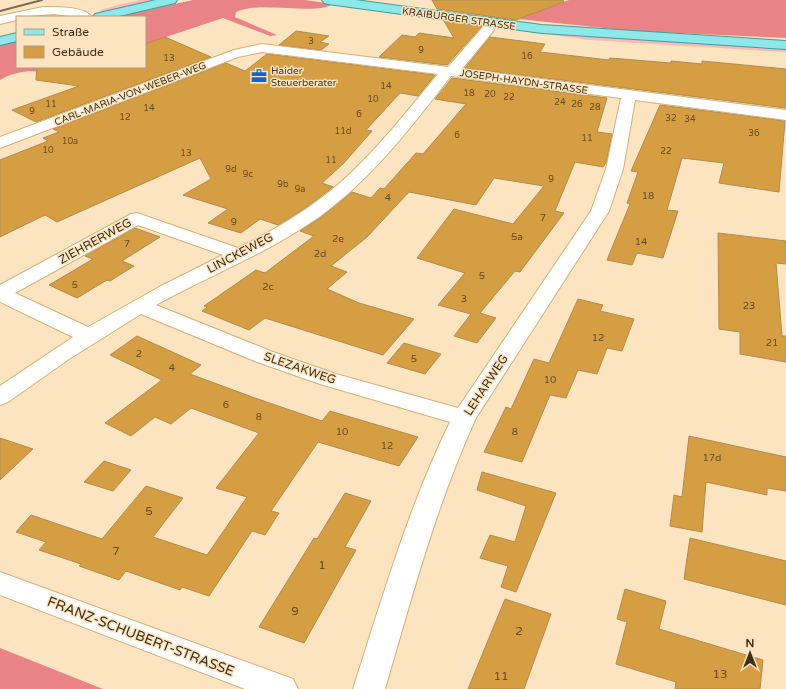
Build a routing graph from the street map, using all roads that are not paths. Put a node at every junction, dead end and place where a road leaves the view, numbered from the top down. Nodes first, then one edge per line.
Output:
1 (171, 0) edge
2 (328, 0) edge
3 (83, 16) edge
4 (103, 16) edge
5 (0, 20) edge
6 (488, 30) dead end
7 (16, 37) edge
8 (0, 41) edge
9 (786, 45) edge
10 (262, 48) joint
11 (450, 71) junction
12 (629, 95) junction
13 (786, 115) edge
14 (0, 143) edge
15 (238, 254) junction
16 (0, 294) edge
17 (140, 306) junction
18 (89, 336) junction
19 (0, 397) edge
20 (464, 418) junction
21 (0, 583) edge
22 (282, 689) edge
23 (369, 689) edge

1 - 4 main road
2 - 9 main road, KRAIBURGER STRASSE
3 - 5 street
6 - 11 street, LINCKEWEG
7 - 8 main road
10 - 11 street, JOSEPH-HAYDN-STRASSE
10 - 14 street, CARL-MARIA-VON-WEBER-WEG
11 - 12 street, JOSEPH-HAYDN-STRASSE
11 - 15 street, LINCKEWEG
12 - 13 street, JOSEPH-HAYDN-STRASSE
12 - 20 street, LEHARWEG
15 - 16 street, ZIEHRERWEG
15 - 17 street, LINCKEWEG
16 - 18 street, ZIEHRERWEG
17 - 18 street, LINCKEWEG
17 - 20 street, SLEZAKWEG
18 - 19 street, LINCKEWEG
20 - 23 street, LEHARWEG
21 - 22 street, FRANZ-SCHUBERT-STRASSE

